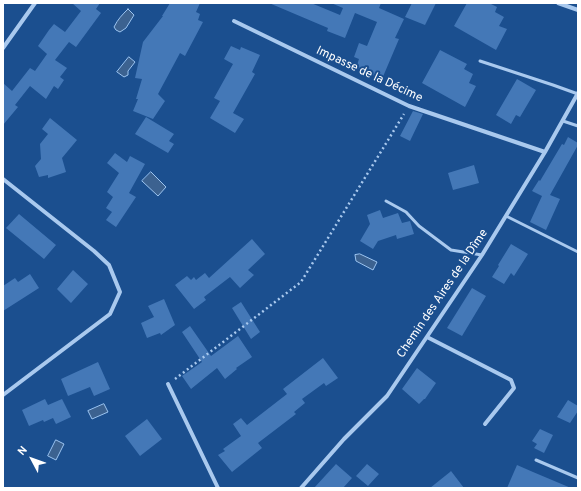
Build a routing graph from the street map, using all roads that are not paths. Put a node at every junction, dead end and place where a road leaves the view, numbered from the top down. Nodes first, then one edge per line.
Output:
1 (35, 3) edge
2 (558, 3) edge
3 (578, 10) edge
4 (234, 21) dead end
5 (3, 48) edge
6 (480, 60) dead end
7 (578, 94) edge
8 (563, 120) junction
9 (578, 126) edge
10 (545, 152) junction
11 (3, 179) edge
12 (386, 201) dead end
13 (506, 216) junction
14 (578, 252) edge
15 (482, 256) junction
16 (427, 337) junction
17 (168, 384) road end
18 (3, 395) edge
19 (485, 424) dead end
20 (536, 460) dead end
21 (578, 478) edge
22 (218, 488) edge
23 (301, 488) edge

1 - 5 street
2 - 3 street
4 - 10 street, Impasse de la Décime
6 - 7 lane
7 - 8 street, Chemin des Aires de la Dîme
8 - 9 lane
8 - 10 street, Chemin des Aires de la Dîme
10 - 13 street, Chemin des Aires de la Dîme
11 - 18 street
12 - 15 lane
13 - 14 lane
13 - 15 street, Chemin des Aires de la Dîme
15 - 16 street, Chemin des Aires de la Dîme
16 - 19 street
16 - 23 street, Chemin des Aires de la Dîme
17 - 22 street
20 - 21 lane

